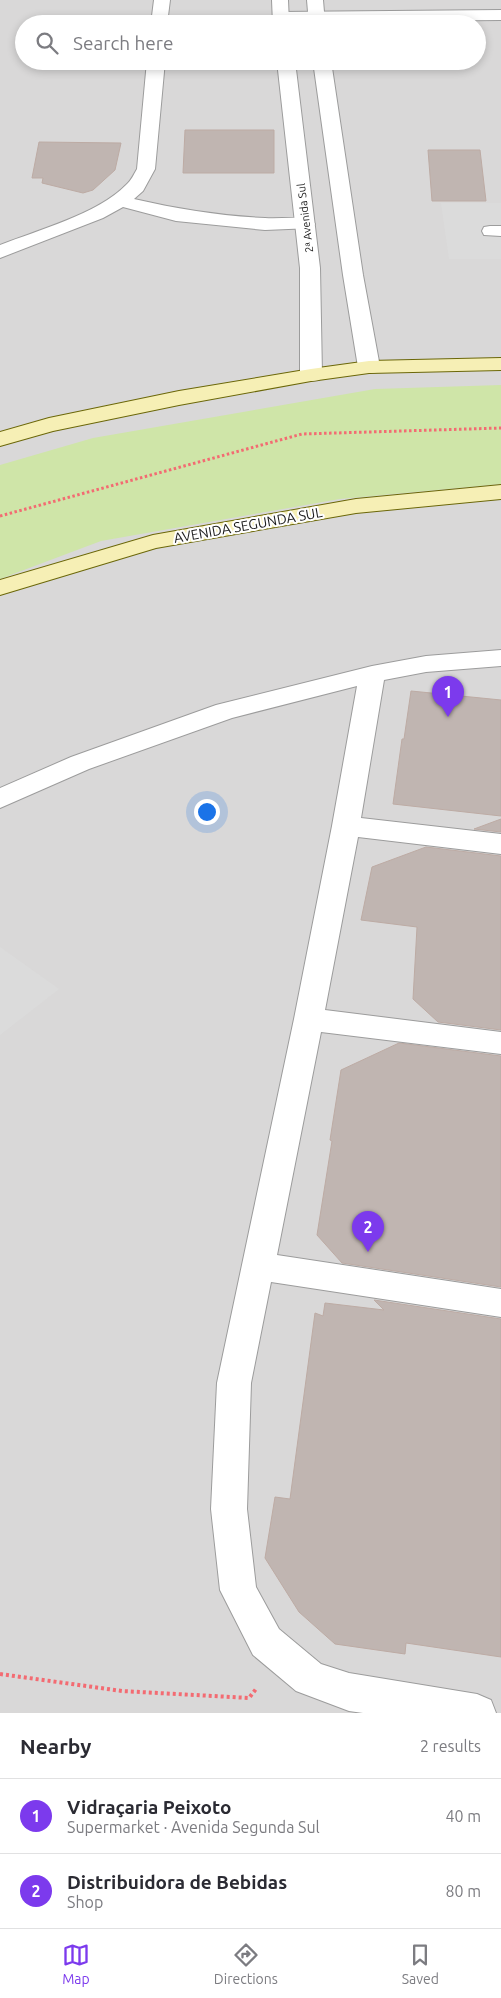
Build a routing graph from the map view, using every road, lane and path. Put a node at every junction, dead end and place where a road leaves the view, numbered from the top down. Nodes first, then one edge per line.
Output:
1 (162, 0) edge
2 (316, 13) edge
3 (281, 14) edge
4 (161, 15) edge
5 (501, 15) edge
6 (155, 70) edge
7 (287, 70) edge
8 (323, 70) edge
9 (120, 201) junction
10 (305, 224) junction
11 (0, 252) edge
12 (501, 364) edge
13 (369, 367) junction
14 (311, 375) junction
15 (501, 428) edge
16 (0, 439) edge
17 (501, 492) edge
18 (0, 516) edge
19 (0, 588) edge
20 (501, 658) edge
21 (372, 674) junction
22 (0, 799) edge
23 (346, 826) junction
24 (501, 844) edge
25 (309, 1019) junction
26 (501, 1044) edge
27 (258, 1266) junction
28 (501, 1302) edge
29 (289, 1661) junction
30 (0, 1674) edge
31 (477, 1713) edge

1 - 4 street
2 - 3 street
2 - 5 street
6 - 9 street
7 - 10 street, 2ᵃ Avenida Sul
8 - 13 street
9 - 10 street
9 - 11 street
10 - 14 street, 2ᵃ Avenida Sul
12 - 13 main road
13 - 14 main road
14 - 16 main road
15 - 18 path
17 - 19 main road, AVENIDA SEGUNDA SUL
20 - 21 street
21 - 22 street
21 - 23 street
23 - 24 street
23 - 25 street
25 - 26 street
25 - 27 street
27 - 28 street
27 - 29 street
29 - 30 path
29 - 31 street

